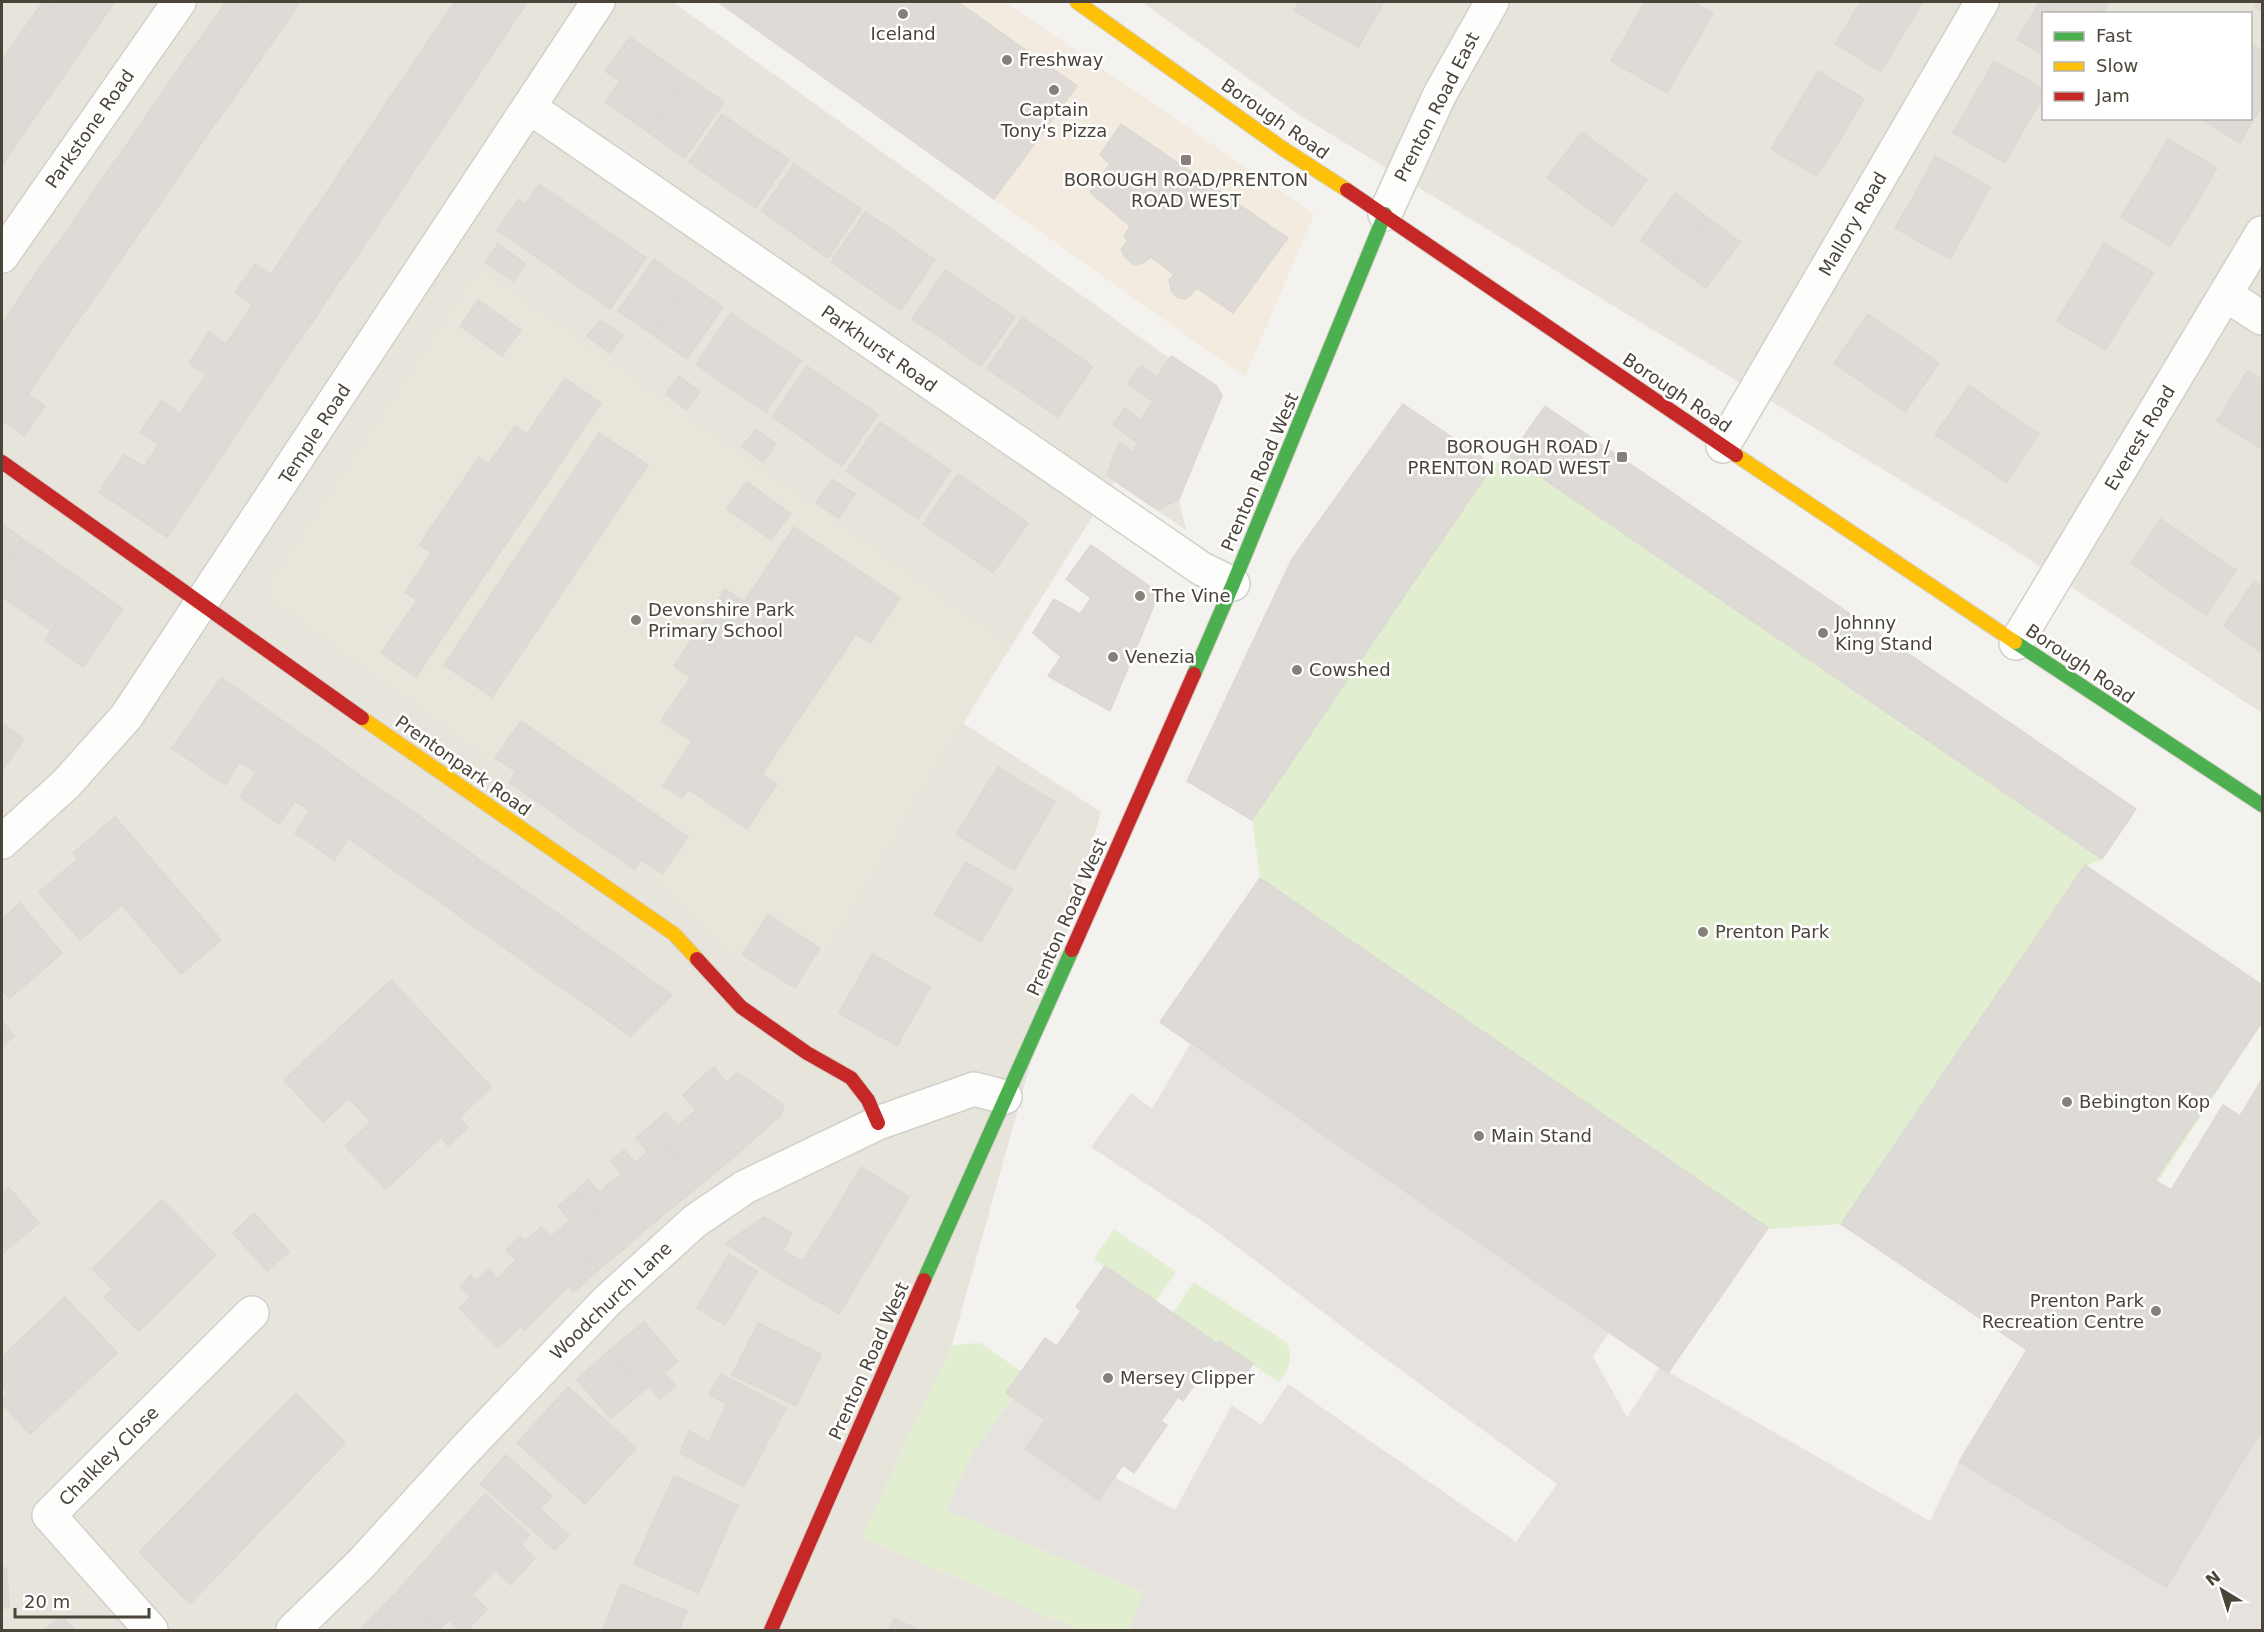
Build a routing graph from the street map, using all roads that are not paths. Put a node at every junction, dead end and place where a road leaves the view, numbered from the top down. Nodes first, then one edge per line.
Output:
1 (179, 2) edge
2 (598, 2) edge
3 (1077, 2) edge
4 (1492, 2) edge
5 (1982, 2) edge
6 (529, 107) junction
7 (1385, 214) junction
8 (2262, 233) edge
9 (2, 256) edge
10 (2226, 295) junction
11 (2262, 318) edge
12 (1723, 446) junction
13 (2, 462) edge
14 (1233, 584) junction
15 (202, 604) junction
16 (2016, 643) junction
17 (2262, 805) edge
18 (2, 842) edge
19 (1005, 1097) junction
20 (878, 1123) junction
21 (252, 1313) dead end
22 (151, 1630) edge
23 (293, 1630) edge
24 (771, 1630) edge

1 - 9 street, Parkstone Road
2 - 6 street, Temple Road
3 - 7 street, Borough Road
4 - 7 street, Prenton Road East
5 - 12 street, Mallory Road
6 - 14 street, Parkhurst Road
6 - 15 street, Temple Road
7 - 12 street, Borough Road
7 - 14 street, Prenton Road West
8 - 10 street, Everest Road
10 - 11 street
10 - 16 street, Everest Road
12 - 16 street, Borough Road
13 - 15 street, Prentonpark Road
14 - 19 street, Prenton Road West
15 - 18 street, Temple Road
15 - 20 street, Prentonpark Road
16 - 17 street, Borough Road
19 - 20 street, Woodchurch Lane
19 - 24 street, Prenton Road West
20 - 23 street, Woodchurch Lane
21 - 22 street, Chalkley Close

